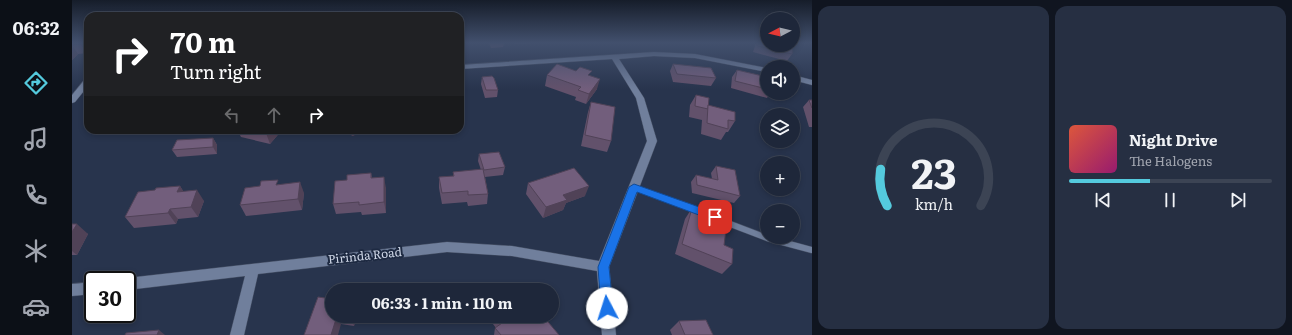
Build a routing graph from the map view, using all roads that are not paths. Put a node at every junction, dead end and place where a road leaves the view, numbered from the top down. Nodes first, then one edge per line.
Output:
1 (589, 59) edge
2 (615, 59) edge
3 (710, 59) edge
4 (464, 67) edge
5 (760, 68) edge
6 (800, 79) edge
7 (812, 82) edge
8 (84, 86) edge
9 (72, 100) edge
10 (634, 187) junction
11 (812, 250) edge
12 (604, 267) junction
13 (253, 269) junction
14 (136, 283) edge
15 (84, 289) edge
16 (72, 290) edge
17 (237, 335) edge
18 (609, 335) edge

1 - 4 street
2 - 10 street
3 - 5 street
6 - 7 street
8 - 9 street
10 - 11 lane
10 - 12 street
12 - 13 street, Pirinda Road
12 - 18 street
13 - 14 street, Pirinda Road
13 - 17 street
15 - 16 street

